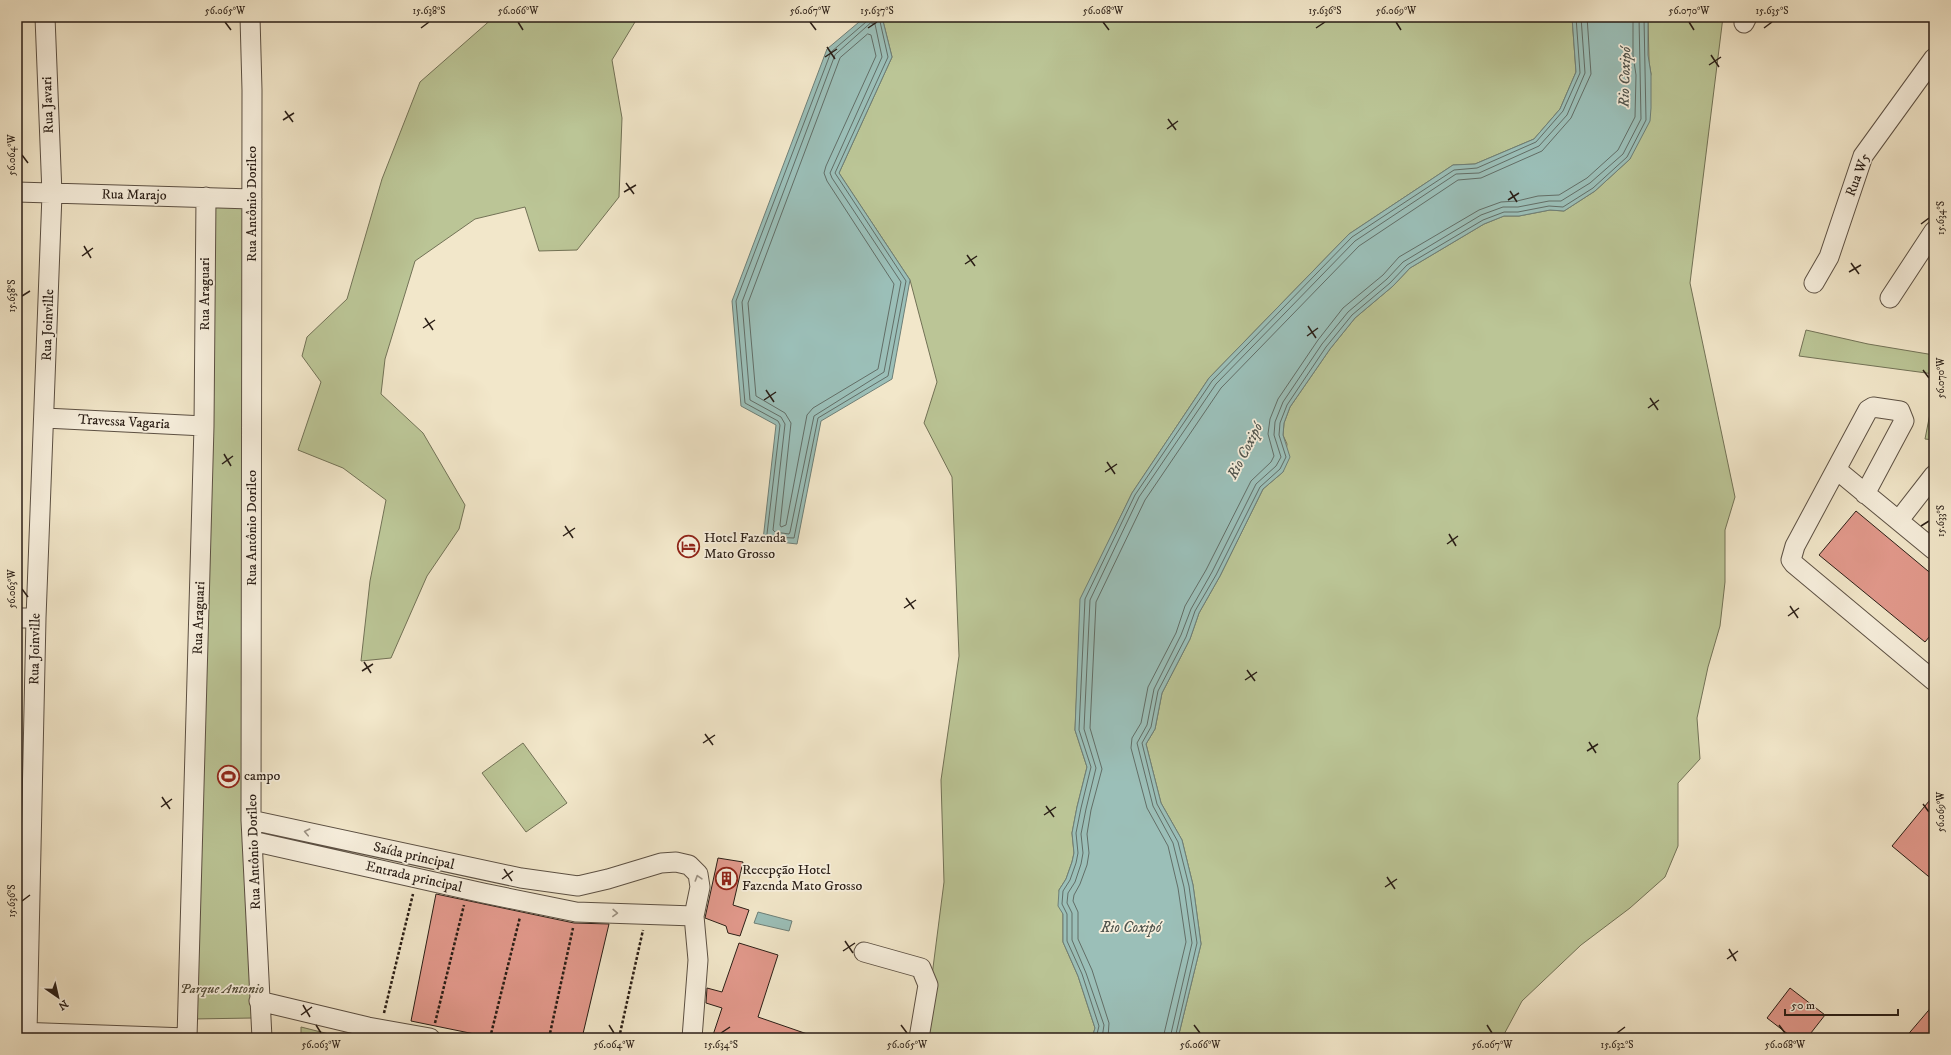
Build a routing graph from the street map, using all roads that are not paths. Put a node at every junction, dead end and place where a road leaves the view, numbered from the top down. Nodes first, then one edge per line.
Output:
1 (45, 17) edge
2 (250, 17) edge
3 (1934, 58) edge
4 (17, 192) edge
5 (52, 194) junction
6 (206, 197) junction
7 (252, 199) junction
8 (1934, 231) edge
9 (1814, 283) dead end
10 (1890, 298) dead end
11 (45, 418) junction
12 (204, 426) junction
13 (1837, 470) junction
14 (1934, 475) edge
15 (1865, 494) junction
16 (1899, 520) junction
17 (1934, 550) edge
18 (17, 618) edge
19 (36, 618) junction
20 (1934, 681) edge
21 (252, 820) junction
22 (333, 838) junction
23 (252, 841) junction
24 (403, 853) junction
25 (329, 858) junction
26 (431, 859) junction
27 (463, 867) junction
28 (487, 871) junction
29 (399, 873) junction
30 (521, 878) junction
31 (421, 879) junction
32 (543, 881) junction
33 (578, 886) junction
34 (470, 890) junction
35 (526, 901) junction
36 (576, 912) junction
37 (694, 916) junction
38 (864, 952) dead end
39 (260, 1001) junction
40 (22, 1032) edge
41 (432, 1034) edge
42 (187, 1038) edge
43 (262, 1038) edge
44 (692, 1038) edge
45 (919, 1038) edge

1 - 5 street, Rua Javari
2 - 7 street, Rua Antônio Dorileo
3 - 9 street, Rua W5
4 - 5 street, Rua Marajo
5 - 6 street, Rua Marajo
5 - 11 street, Rua Joinville
6 - 7 street, Rua Marajo
6 - 12 street, Rua Araguari
7 - 21 street, Rua Antônio Dorileo
8 - 10 street
11 - 12 street, Travessa Vagaria
11 - 19 street, Rua Joinville
12 - 42 street, Rua Araguari
13 - 15 street
13 - 15 street
13 - 20 street
14 - 16 street
15 - 16 street
16 - 17 street
18 - 19 street
19 - 40 street, Rua Joinville
22 -> 21 street, Saída principal
21 - 23 street, Rua Antônio Dorileo
22 - 24 street, Saída principal
22 - 25 street
23 - 25 street, Entrada principal
23 - 39 street, Rua Antônio Dorileo
24 - 26 street, Saída principal
24 - 29 street
25 - 29 street, Entrada principal
26 - 27 street, Saída principal
26 - 31 street
27 - 28 street, Saída principal
27 - 34 street
28 - 30 street, Saída principal
28 - 34 street
29 - 31 street, Entrada principal
30 - 32 street, Saída principal
30 - 35 street
31 - 34 street, Entrada principal
32 - 33 street, Saída principal
32 - 35 street
33 - 36 street
37 -> 33 street, Saída principal
34 - 35 street, Entrada principal
35 - 36 street, Entrada principal
36 -> 37 street, Entrada principal
37 - 44 street, Saída principal
38 - 45 street
39 - 41 street
39 - 43 street, Rua Antônio Dorileo
40 - 42 street

